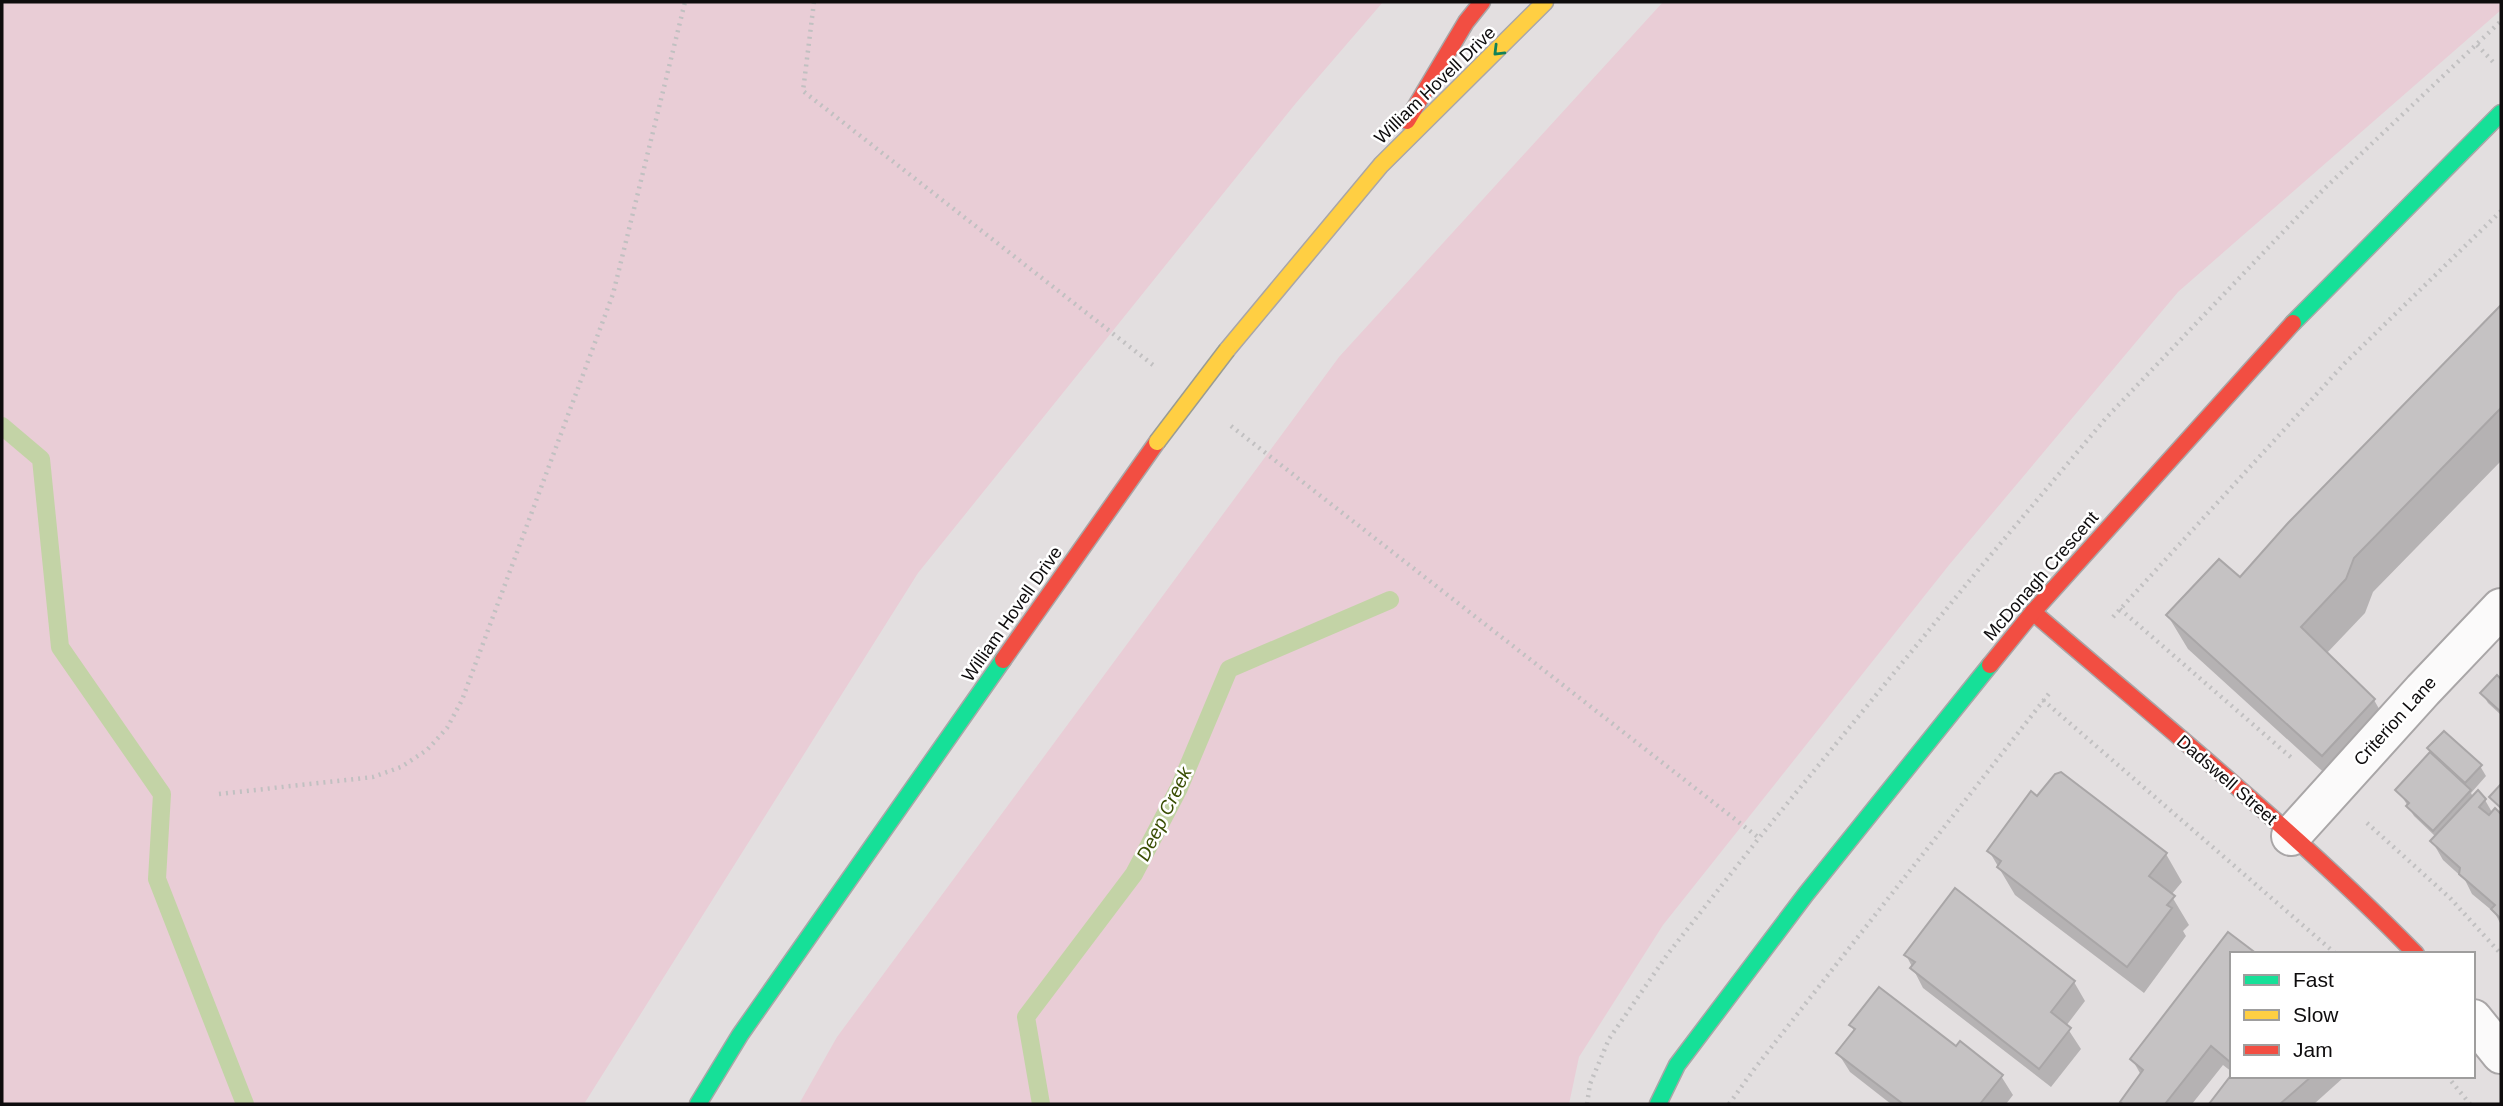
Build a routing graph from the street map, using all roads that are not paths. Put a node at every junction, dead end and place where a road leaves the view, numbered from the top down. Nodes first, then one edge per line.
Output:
1 (1482, 2) edge
2 (1545, 2) edge
3 (2501, 113) edge
4 (1381, 165) junction
5 (2501, 608) edge
6 (2033, 612) junction
7 (2291, 836) junction
8 (2414, 952) edge
9 (2475, 1022) edge
10 (2501, 1054) edge
11 (698, 1104) edge
12 (1658, 1104) edge

1 - 4 street, William Hovell Drive
2 -> 4 street, William Hovell Drive
3 - 6 street, McDonagh Crescent
4 - 11 street, William Hovell Drive, bridge
5 - 7 street, Criterion Lane
6 - 7 street, Dadswell Street
6 - 12 street, McDonagh Crescent
7 - 8 street, Dadswell Street
9 - 10 street

